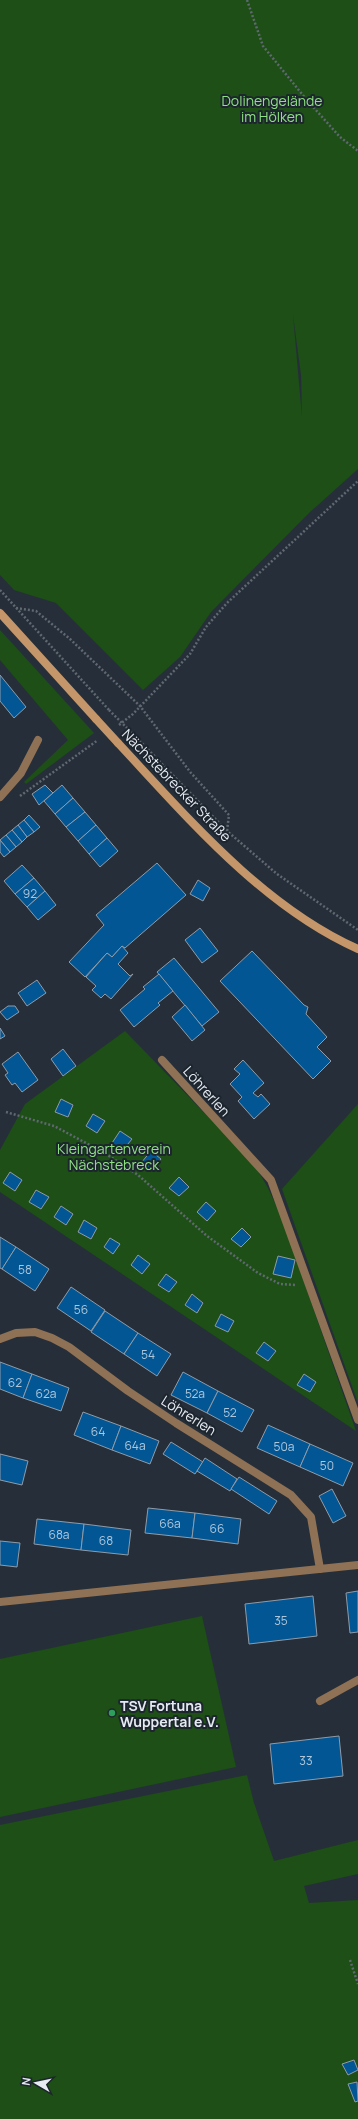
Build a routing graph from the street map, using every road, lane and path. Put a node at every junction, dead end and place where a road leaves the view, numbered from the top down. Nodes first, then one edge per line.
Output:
1 (247, 0) edge
2 (358, 151) edge
3 (358, 481) edge
4 (0, 590) edge
5 (16, 608) junction
6 (0, 613) edge
7 (140, 706) junction
8 (126, 719) dead end
9 (38, 740) dead end
10 (97, 741) dead end
11 (0, 797) edge
12 (13, 799) dead end
13 (227, 832) junction
14 (358, 930) edge
15 (358, 949) edge
16 (162, 1060) dead end
17 (6, 1112) dead end
18 (302, 1285) dead end
19 (0, 1339) edge
20 (358, 1420) edge
21 (358, 1565) edge
22 (320, 1569) junction
23 (0, 1602) edge
24 (358, 1680) edge
25 (320, 1701) dead end
26 (350, 1960) dead end
27 (358, 1984) edge

1 - 2 path
3 - 7 path
4 - 5 path
5 - 7 path
5 - 13 path, bridge
6 - 15 main road, Nächstebrecker Straße, bridge
7 - 8 path
7 - 13 path
9 - 11 street
10 - 12 path
13 - 14 path
16 - 20 street, Löhrerlen
17 - 18 path
19 - 22 street, Löhrerlen
21 - 22 street
22 - 23 street
24 - 25 street
26 - 27 path

